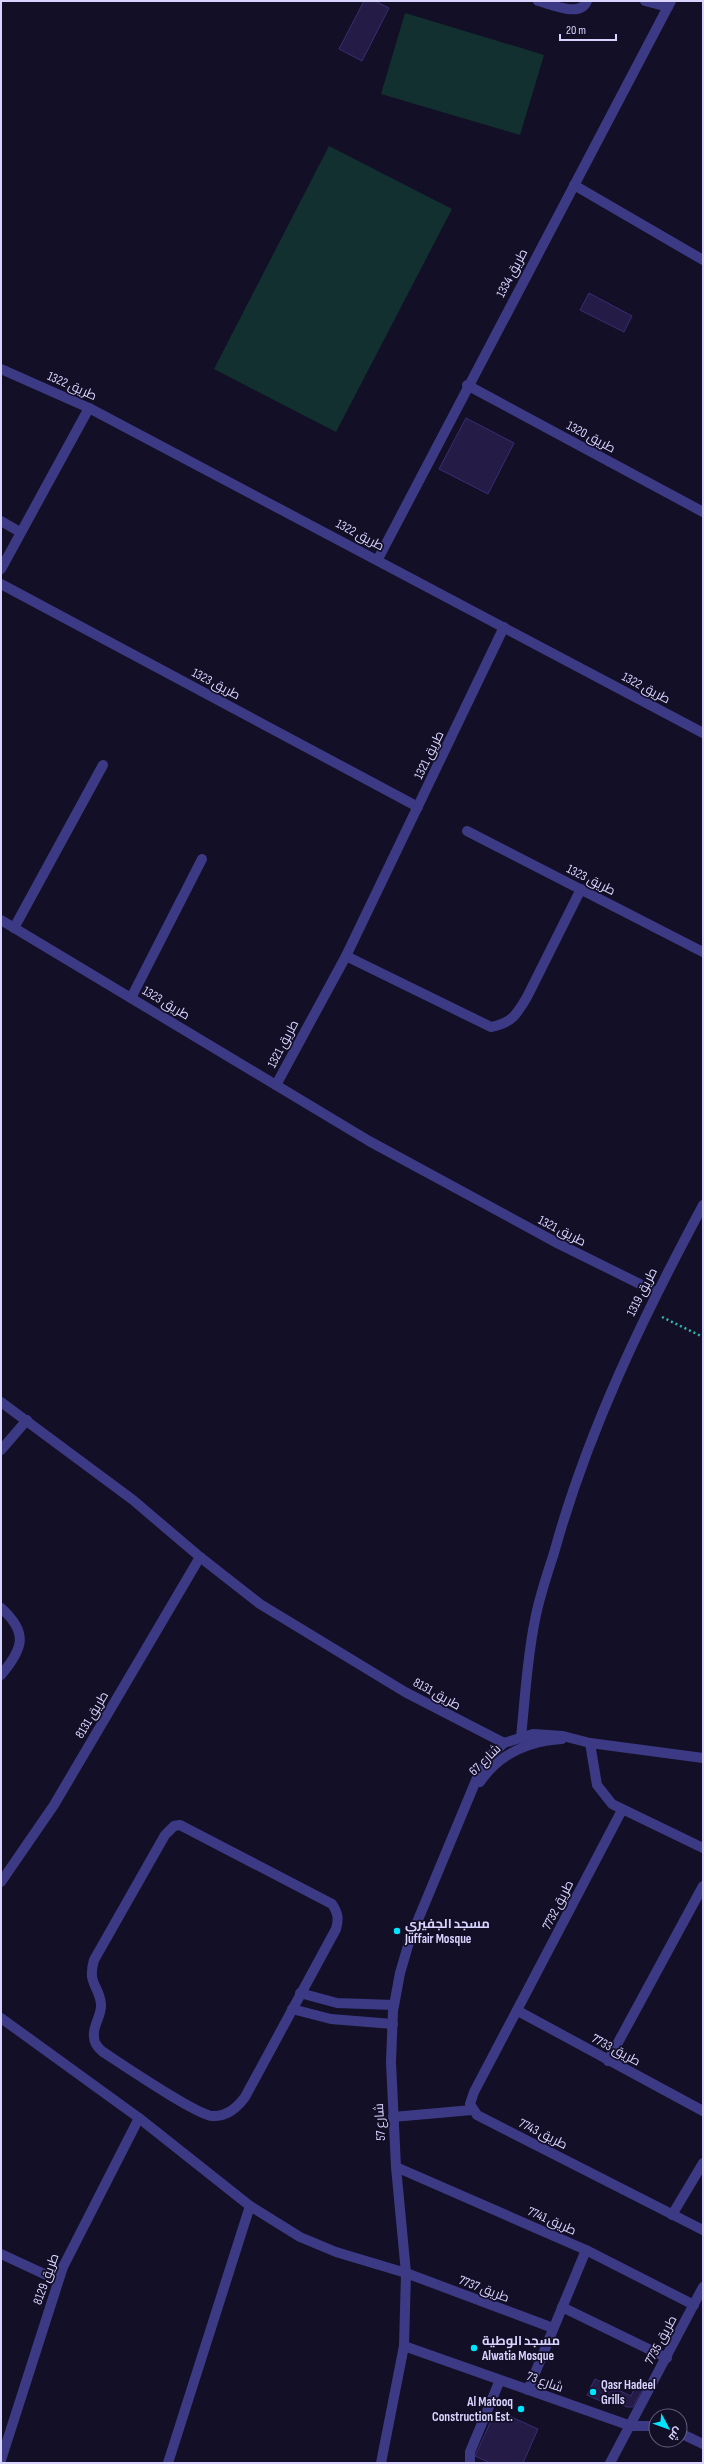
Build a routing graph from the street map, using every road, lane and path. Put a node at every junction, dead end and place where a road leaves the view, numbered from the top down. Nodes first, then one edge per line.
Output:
1 (538, 1) edge
2 (587, 1) edge
3 (645, 1) edge
4 (669, 4) edge
5 (574, 185) junction
6 (703, 260) edge
7 (1, 369) edge
8 (467, 385) junction
9 (89, 408) junction
10 (703, 512) edge
11 (1, 521) edge
12 (20, 532) junction
13 (378, 559) junction
14 (1, 569) edge
15 (1, 584) edge
16 (504, 627) junction
17 (703, 733) edge
18 (103, 766) dead end
19 (418, 807) junction
20 (467, 830) dead end
21 (202, 859) dead end
22 (581, 889) junction
23 (1, 920) edge
24 (14, 928) junction
25 (703, 952) edge
26 (346, 956) junction
27 (131, 998) junction
28 (276, 1085) junction
29 (703, 1205) edge
30 (656, 1292) junction
31 (648, 1310) junction
32 (703, 1337) edge
33 (1, 1402) edge
34 (27, 1420) junction
35 (1, 1450) edge
36 (200, 1557) junction
37 (1, 1608) edge
38 (1, 1675) edge
39 (521, 1737) junction
40 (578, 1740) junction
41 (504, 1743) junction
42 (590, 1743) junction
43 (703, 1758) edge
44 (472, 1791) junction
45 (622, 1810) junction
46 (703, 1848) edge
47 (1, 1882) edge
48 (703, 1886) edge
49 (300, 1993) junction
50 (394, 2005) junction
51 (292, 2009) junction
52 (518, 2011) junction
53 (1, 2018) edge
54 (393, 2024) junction
55 (608, 2060) junction
56 (472, 2110) junction
57 (703, 2111) edge
58 (393, 2117) junction
59 (139, 2118) junction
60 (703, 2163) edge
61 (396, 2167) junction
62 (250, 2206) junction
63 (672, 2214) junction
64 (703, 2230) edge
65 (586, 2250) junction
66 (1, 2254) edge
67 (406, 2273) junction
68 (57, 2280) junction
69 (703, 2287) edge
70 (698, 2302) edge
71 (562, 2307) junction
72 (553, 2328) junction
73 (404, 2346) junction
74 (667, 2358) junction
75 (500, 2380) junction
76 (528, 2390) junction
77 (631, 2426) junction
78 (648, 2426) edge
79 (688, 2437) edge
80 (703, 2444) edge
81 (1, 2460) edge
82 (168, 2463) edge
83 (381, 2463) edge
84 (470, 2463) edge
85 (610, 2463) edge

1 - 2 street
3 - 4 street
4 - 5 street, طريق 1334
5 - 6 street
5 - 8 street, طريق 1334
7 - 9 street, طريق 1322
8 - 10 street, طريق 1320
8 - 13 street, طريق 1334
9 - 12 street
9 - 13 street, طريق 1322
11 - 12 street
12 - 14 street
13 - 16 street, طريق 1322
15 - 19 street, طريق 1323
16 - 17 street, طريق 1322
16 - 19 street, طريق 1321
18 - 24 street
19 - 26 street, طريق 1321
20 - 22 street, طريق 1323
21 - 27 street
22 - 25 street, طريق 1323
22 - 26 street
23 - 24 street, طريق 1323
24 - 27 street, طريق 1323
26 - 28 street, طريق 1321
27 - 28 street, طريق 1323
28 - 30 street, طريق 1321
29 - 30 street, طريق 1319
30 - 31 street, طريق 1319
31 - 32 path
31 - 39 street, طريق 1319
33 - 34 street, طريق 8131
34 - 35 street
34 - 36 street, طريق 8131
36 - 41 street, طريق 8131
36 - 47 street, طريق 8131
37 - 38 street
39 - 40 street, شارع 67
39 - 41 street, شارع 67
40 - 42 street, شارع 67
40 - 44 street, شارع 67
41 - 44 street, شارع 67
42 - 43 street, شارع 67
42 - 45 street
44 - 50 street, شارع 57
45 - 46 street
45 - 52 street, طريق 7732
48 - 55 street
49 - 50 street
49 - 51 street
49 - 51 street
50 - 54 street, شارع 57
51 - 54 street
52 - 55 street, طريق 7733
52 - 56 street
53 - 59 street
54 - 58 street, شارع 57
55 - 57 street, طريق 7733
56 - 58 street
56 - 63 street, طريق 7743
58 - 61 street, شارع 57
59 - 62 street
59 - 68 street, طريق 8129
60 - 63 street
61 - 65 street, طريق 7741
61 - 67 street, شارع 57
62 - 67 street
62 - 82 street
63 - 64 street, طريق 7743
65 - 70 street, طريق 7741
65 - 71 street
66 - 68 street
67 - 72 street, طريق 7737
67 - 73 street, شارع 57
68 - 81 street, طريق 8129
69 - 70 street, طريق 7735
70 - 74 street, طريق 7735
71 - 72 street
71 - 74 street
72 - 76 street
73 - 75 street, شارع 73
73 - 83 street, شارع 57
74 - 77 street, طريق 7735
75 - 76 street, شارع 73
75 - 84 street
76 - 77 street, شارع 73
77 - 78 street, شارع 73
77 - 85 street, طريق 7735
79 - 80 street

